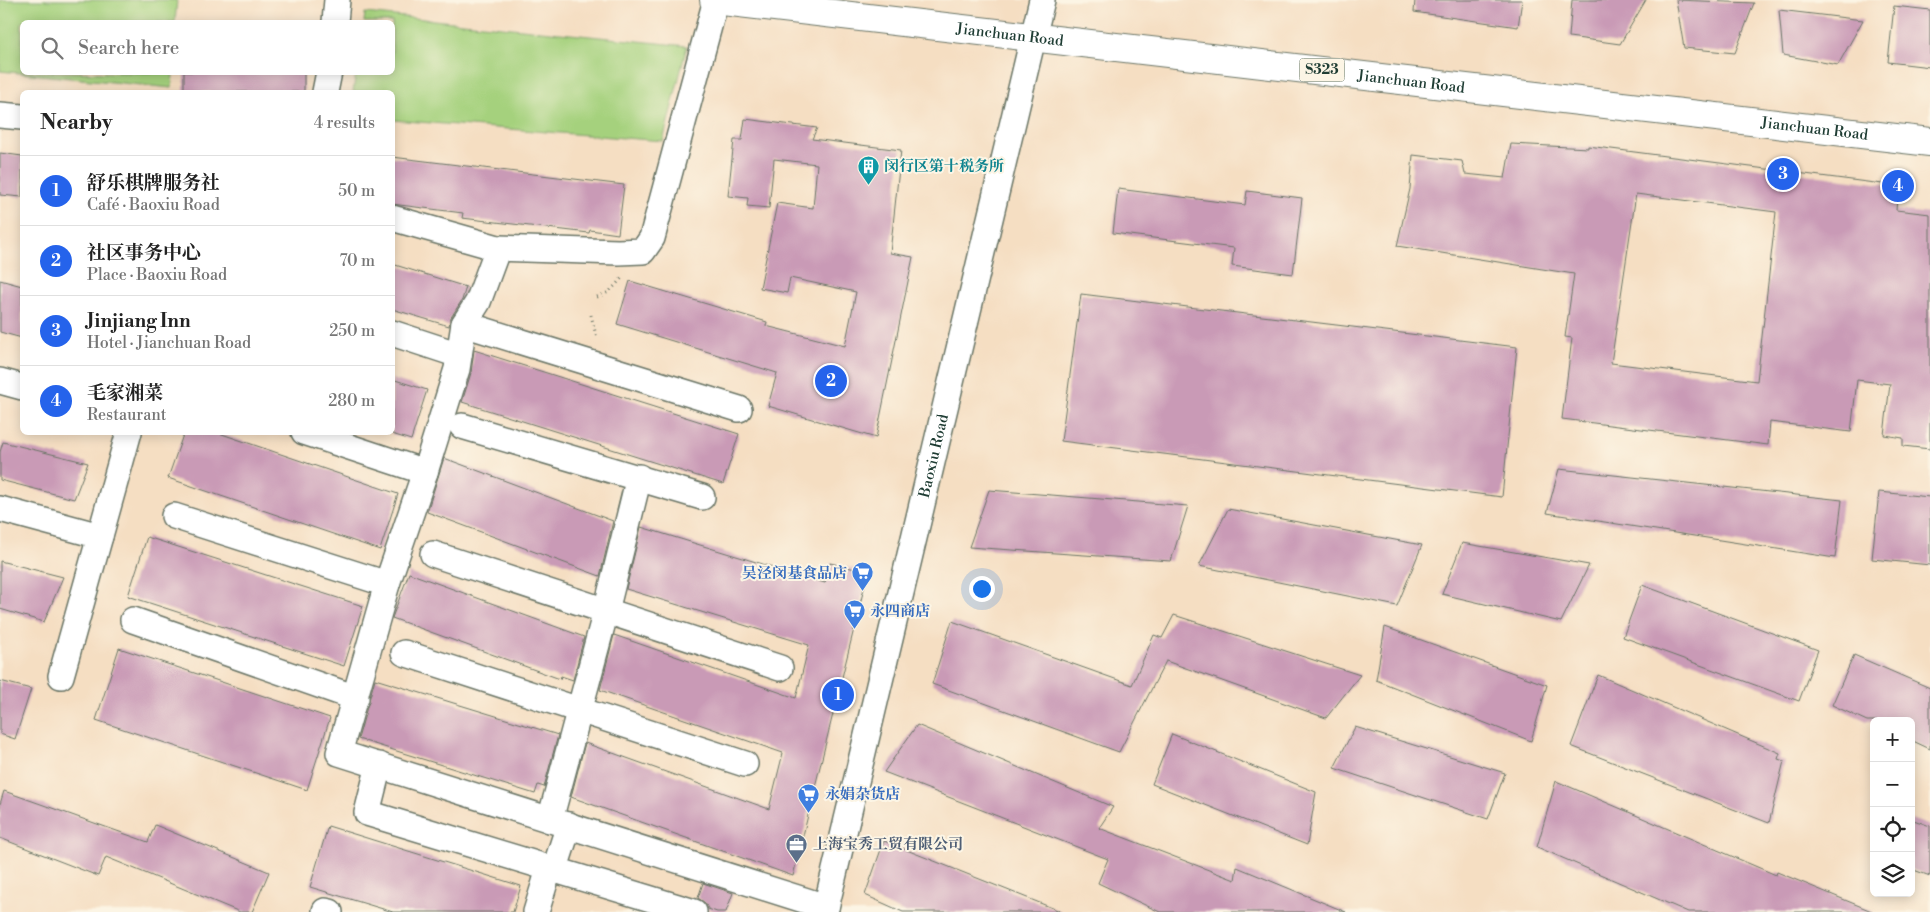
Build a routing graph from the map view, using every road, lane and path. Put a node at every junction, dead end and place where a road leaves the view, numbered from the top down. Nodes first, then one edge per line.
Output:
1 (337, 0) edge
2 (715, 0) edge
3 (1042, 0) edge
4 (335, 20) edge
5 (1033, 36) junction
6 (329, 75) edge
7 (326, 90) edge
8 (0, 115) edge
9 (20, 117) edge
10 (1930, 142) edge
11 (395, 219) edge
12 (498, 248) junction
13 (464, 324) junction
14 (395, 334) edge
15 (459, 355) junction
16 (0, 381) edge
17 (20, 386) edge
18 (739, 409) dead end
19 (462, 426) dead end
20 (128, 435) edge
21 (313, 435) edge
22 (425, 472) junction
23 (639, 478) junction
24 (702, 496) dead end
25 (0, 509) edge
26 (174, 516) dead end
27 (100, 536) junction
28 (433, 554) dead end
29 (387, 584) junction
30 (606, 611) junction
31 (133, 620) dead end
32 (404, 653) dead end
33 (780, 668) dead end
34 (61, 676) dead end
35 (356, 698) junction
36 (579, 711) junction
37 (744, 764) dead end
38 (379, 766) junction
39 (559, 822) junction
40 (552, 869) junction
41 (826, 909) edge
42 (536, 912) edge
43 (694, 912) edge

1 - 4 street
2 - 5 main road, Jianchuan Road / S323
2 - 12 street
3 - 5 street, Baoxiu Road
5 - 10 main road, Jianchuan Road / S323
5 - 41 street, Baoxiu Road
6 - 7 street
8 - 9 street
11 - 12 street
12 - 13 street
13 - 15 street
13 - 18 street
14 - 15 street
15 - 22 street
16 - 17 street
19 - 23 street
20 - 27 street
21 - 22 street
22 - 29 street
23 - 24 street
23 - 30 street
25 - 27 street
26 - 29 street
27 - 34 street
28 - 30 street
29 - 35 street
30 - 33 street
30 - 36 street
31 - 35 street
32 - 36 street
35 - 38 street
36 - 37 street
36 - 39 street
38 - 39 street
38 - 40 street
39 - 40 street
39 - 41 street
40 - 42 street
40 - 43 street

